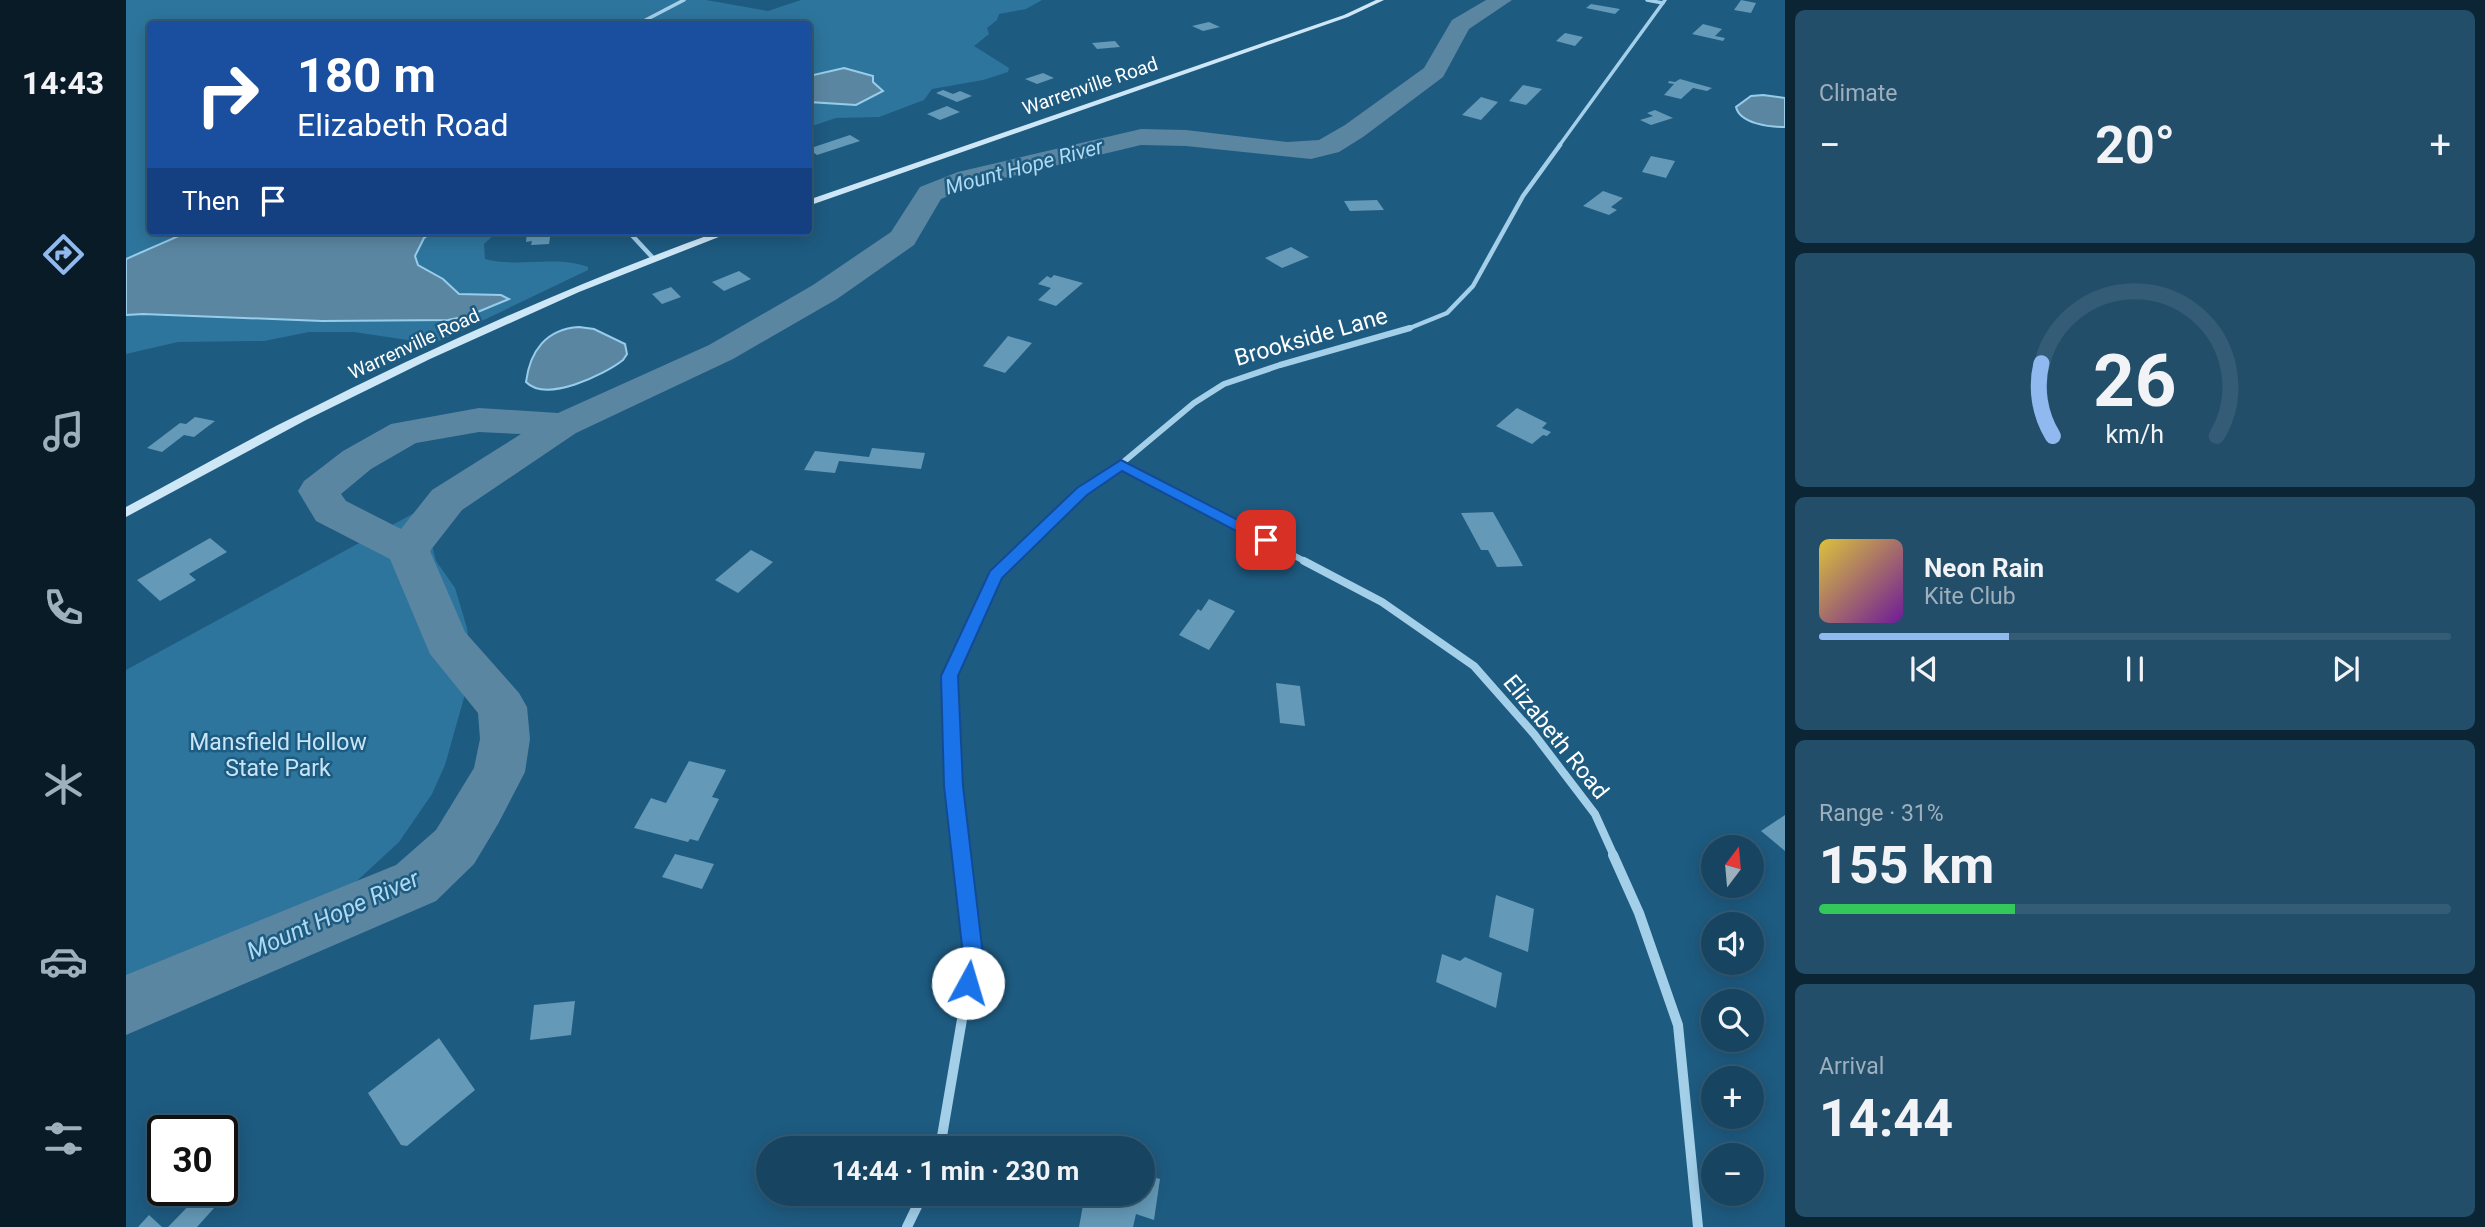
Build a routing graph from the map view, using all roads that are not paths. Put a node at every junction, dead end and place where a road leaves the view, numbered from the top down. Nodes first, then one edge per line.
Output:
1 (684, 0) edge
2 (1381, 0) edge
3 (1647, 0) edge
4 (1664, 1) edge
5 (644, 21) edge
6 (812, 202) edge
7 (632, 235) edge
8 (718, 235) edge
9 (653, 258) junction
10 (1121, 464) junction
11 (126, 513) edge
12 (942, 1136) edge
13 (917, 1206) edge
14 (907, 1227) edge
15 (1698, 1227) edge

1 - 5 street
2 - 6 main road, Warrenville Road
3 - 4 street
4 - 10 street, Brookside Lane
7 - 9 street
8 - 9 main road, Warrenville Road
9 - 11 main road, Warrenville Road
10 - 12 street, Brookside Lane
10 - 15 street, Elizabeth Road
13 - 14 street

